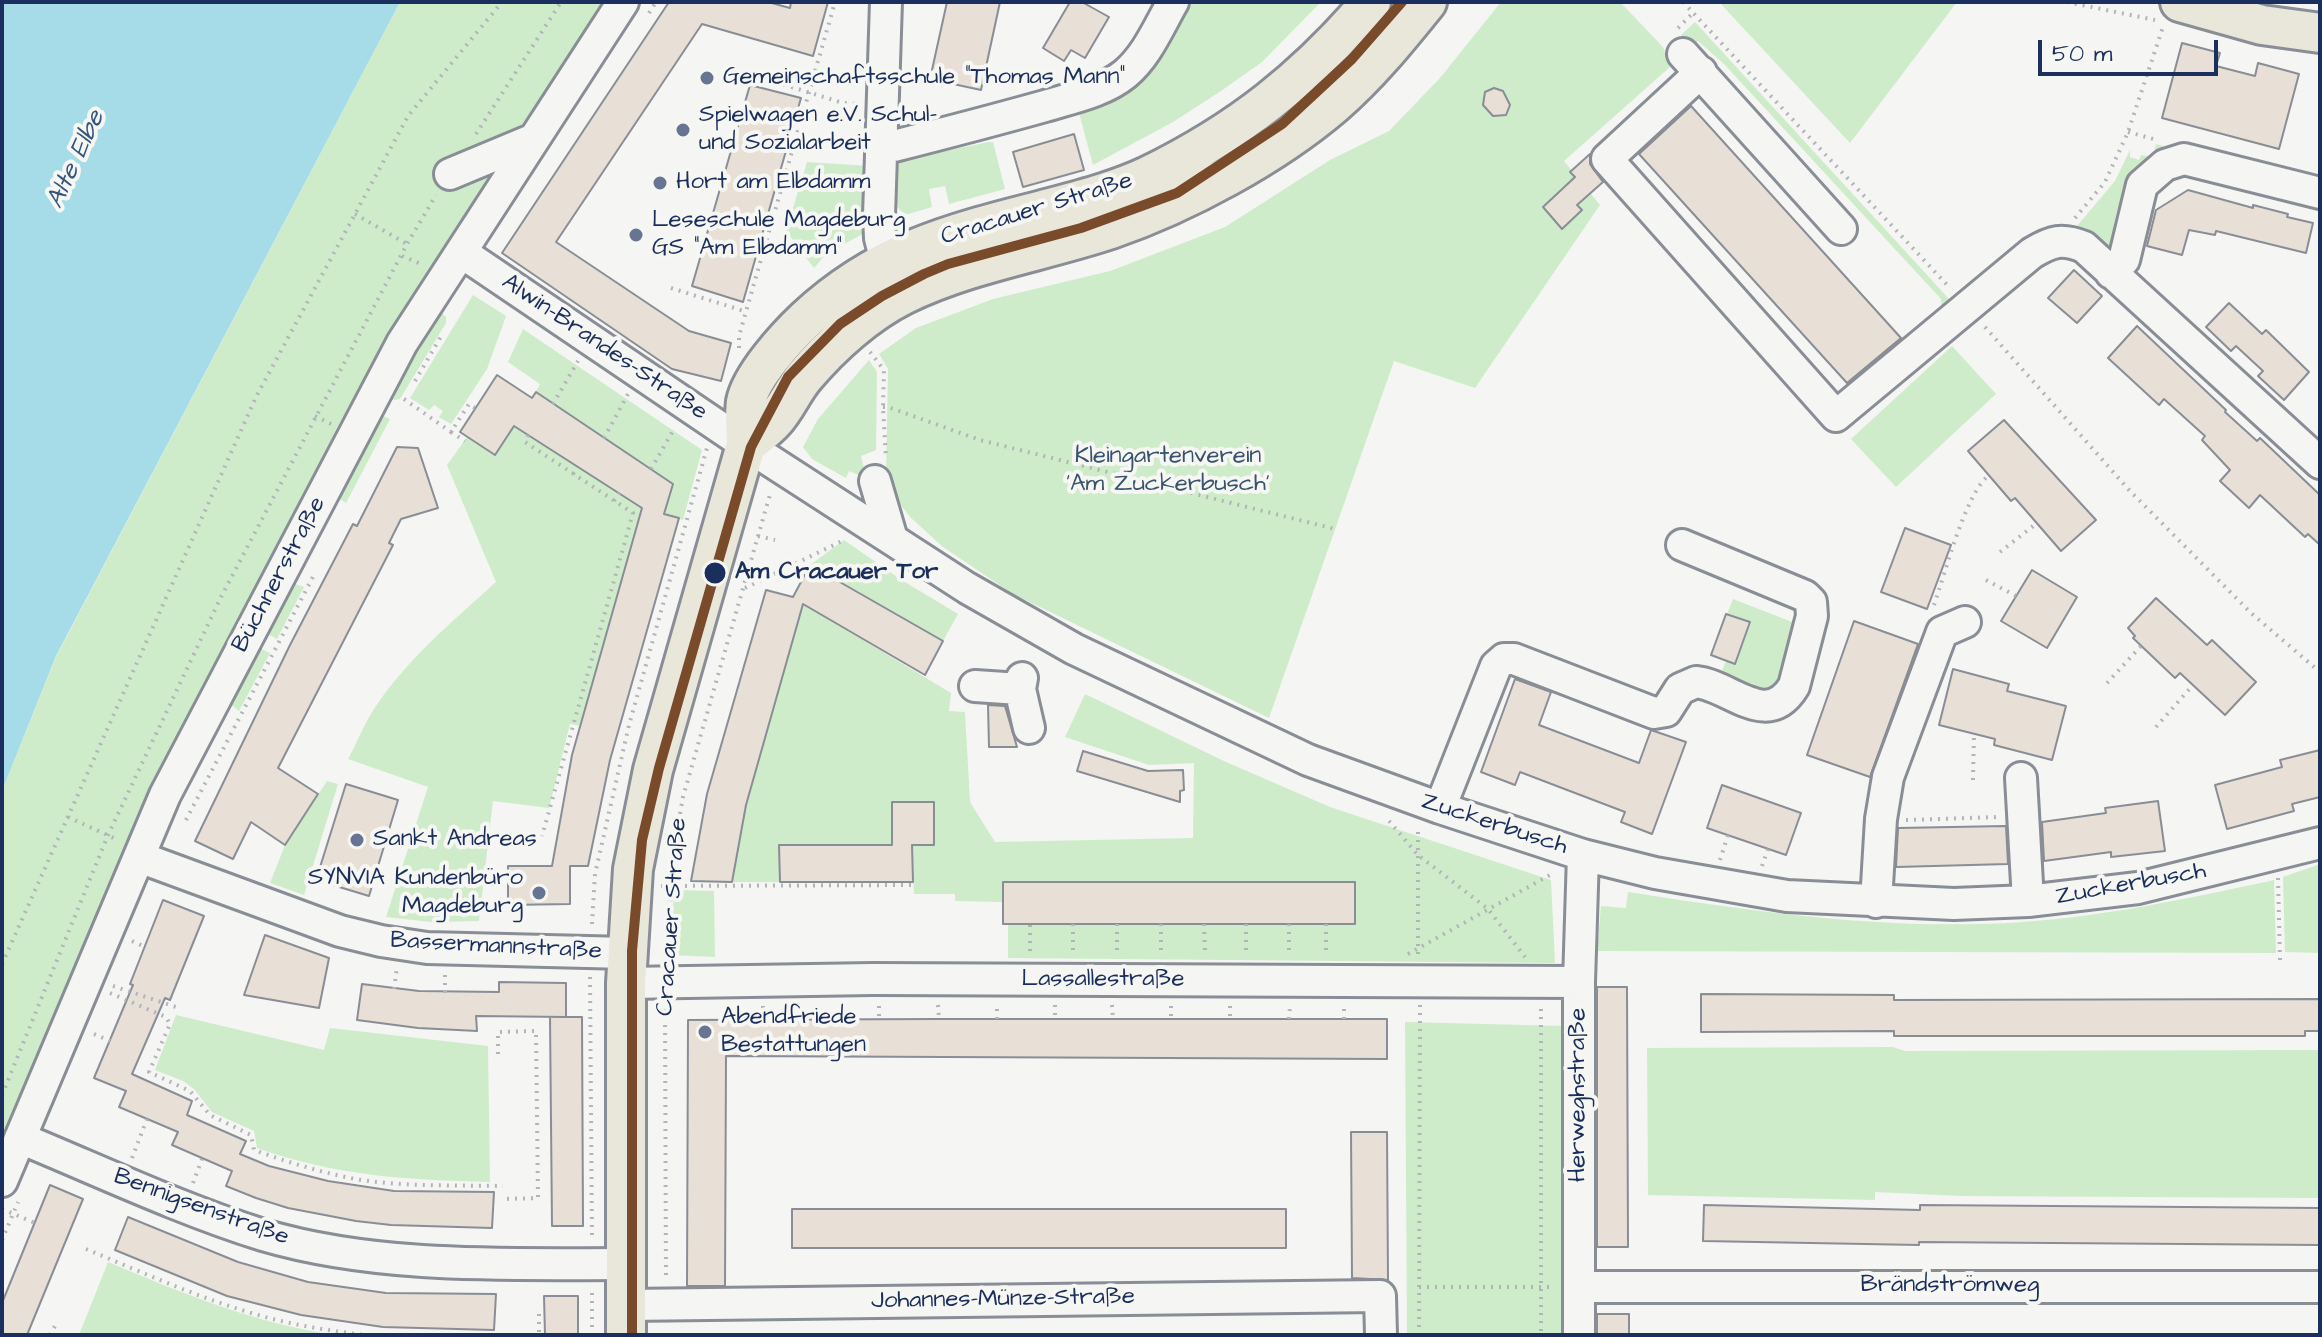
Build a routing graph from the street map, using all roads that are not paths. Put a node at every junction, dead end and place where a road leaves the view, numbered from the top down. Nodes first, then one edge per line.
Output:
1 (623, 2) edge
2 (886, 2) edge
3 (1173, 2) edge
4 (1371, 2) edge
5 (1427, 2) edge
6 (2172, 12) edge
7 (2320, 33) edge
8 (534, 139) junction
9 (883, 146) junction
10 (450, 174) road end
11 (2320, 193) edge
12 (1841, 229) dead end
13 (461, 252) junction
14 (886, 262) junction
15 (2111, 273) junction
16 (897, 298) junction
17 (746, 445) junction
18 (2320, 463) edge
19 (880, 474) road end
20 (892, 539) junction
21 (1682, 545) dead end
22 (1965, 622) dead end
23 (975, 686) dead end
24 (1029, 728) dead end
25 (2021, 778) dead end
26 (1440, 808) junction
27 (2320, 843) edge
28 (1583, 855) junction
29 (151, 862) junction
30 (2028, 901) junction
31 (1876, 902) junction
32 (626, 968) junction
33 (1579, 982) junction
34 (20, 1138) junction
35 (2, 1181) edge
36 (626, 1264) junction
37 (1579, 1287) junction
38 (2320, 1287) edge
39 (626, 1320) edge
40 (1381, 1335) edge
41 (1579, 1335) edge

1 - 8 street, Büchnerstraße
2 - 9 street
3 - 9 street
4 - 14 main road, Cracauer Straße
5 - 16 main road, Cracauer Straße
6 - 7 main road
8 - 10 street
8 - 13 street, Büchnerstraße
9 - 14 street
11 - 15 street
12 - 15 street
13 - 17 street, Alwin-Brandes-Straße
13 - 29 street, Büchnerstraße
14 - 16 street
14 - 17 main road, Cracauer Straße
15 - 18 street
16 - 17 main road, Cracauer Straße
17 - 20 street, Zuckerbusch
17 - 32 main road, Cracauer Straße
19 - 20 street
20 - 26 street, Zuckerbusch
21 - 26 street
22 - 31 street
23 - 24 street
25 - 30 street
26 - 28 street, Zuckerbusch
27 - 30 street, Zuckerbusch
28 - 31 street, Zuckerbusch
28 - 33 street, Herweghstraße
29 - 32 street, Bassermannstraße
29 - 34 street, Büchnerstraße
30 - 31 street, Zuckerbusch
32 - 33 street, Lassallestraße
32 - 36 main road, Cracauer Straße
33 - 37 street, Herweghstraße
34 - 35 street, Büchnerstraße
34 - 36 street, Bennigsenstraße
36 - 39 main road, Cracauer Straße
37 - 38 street, Brändströmweg
37 - 41 street, Herweghstraße
39 - 40 street, Johannes-Münze-Straße

